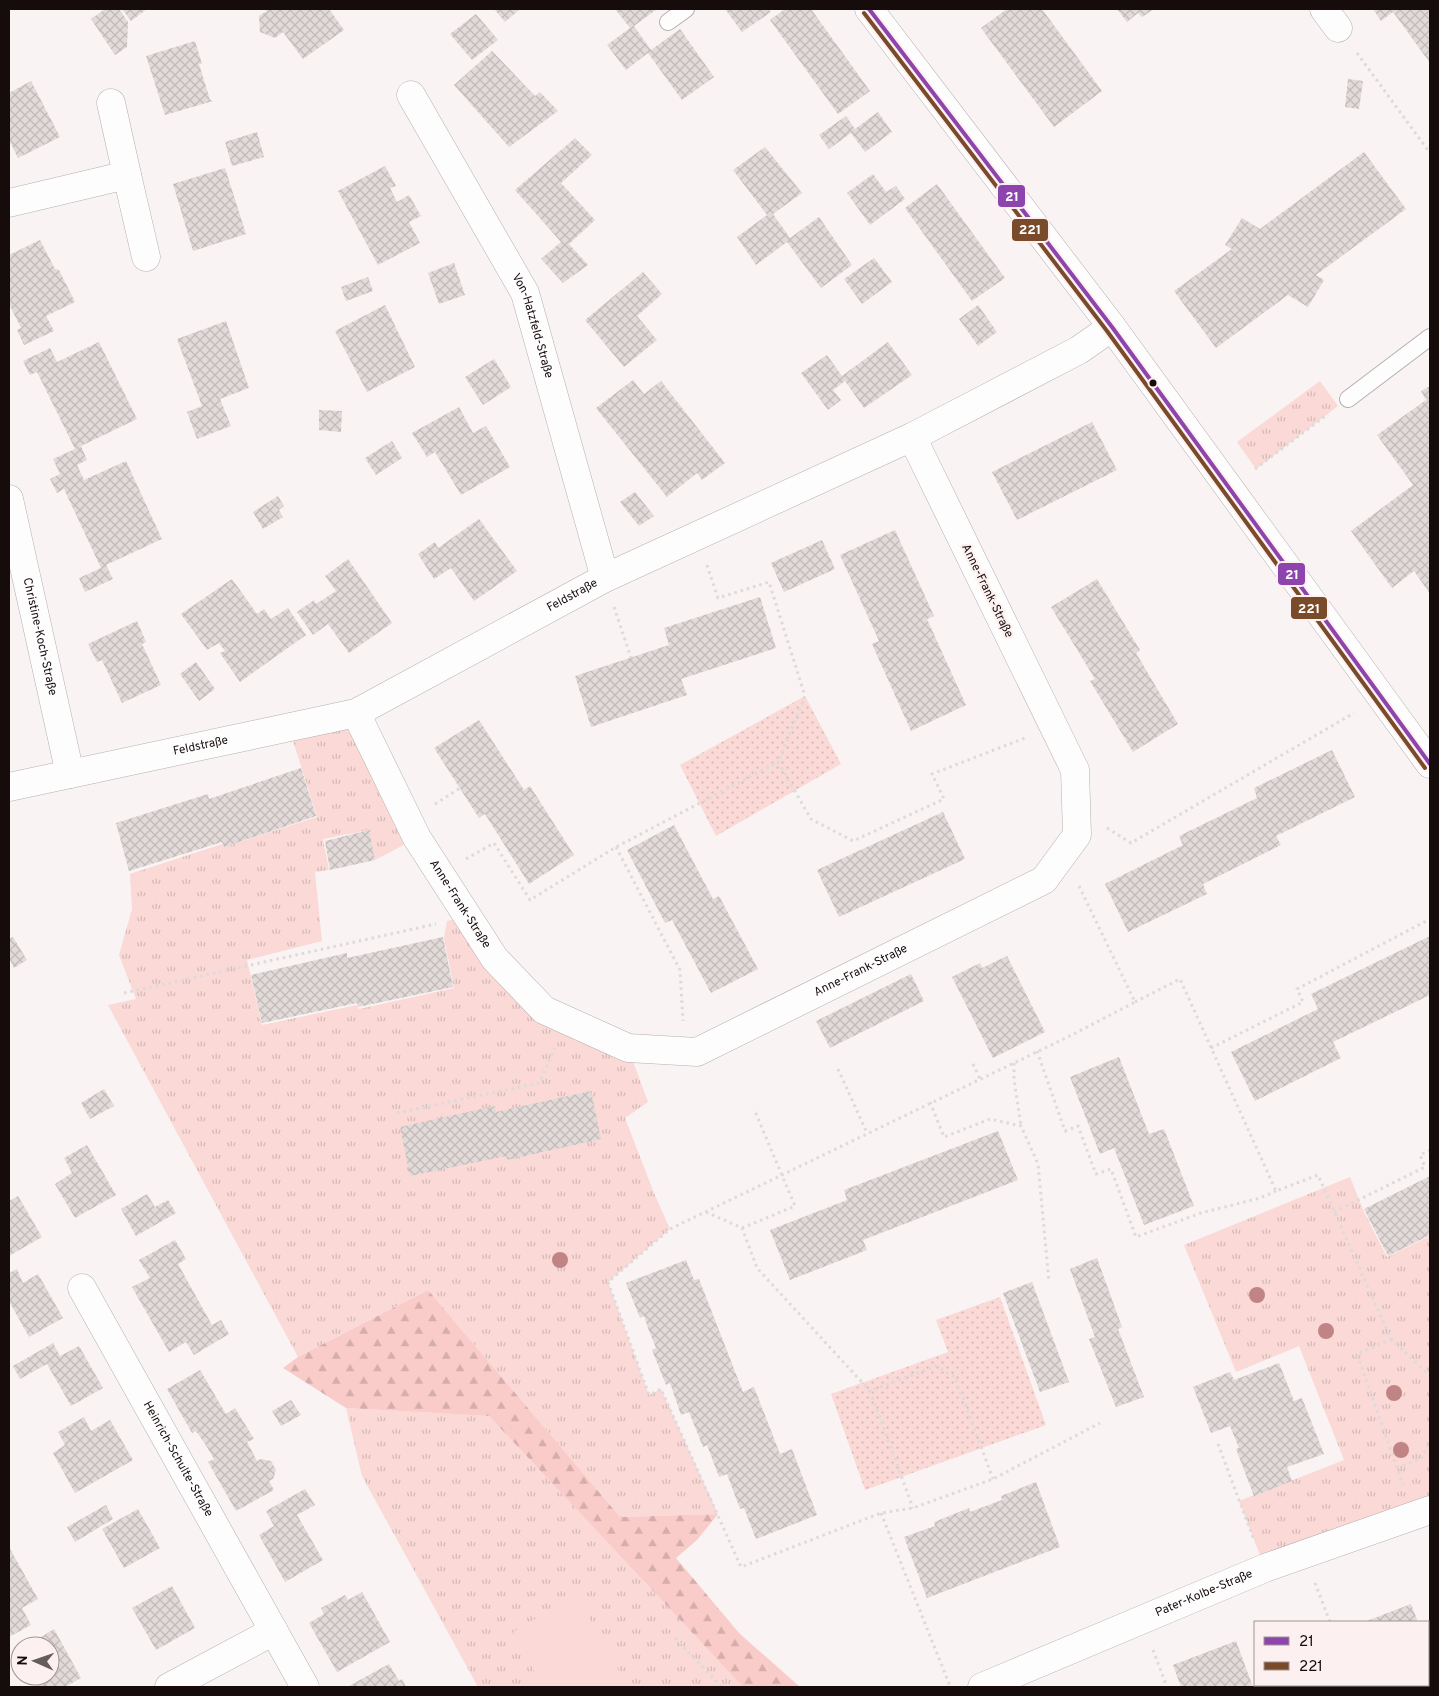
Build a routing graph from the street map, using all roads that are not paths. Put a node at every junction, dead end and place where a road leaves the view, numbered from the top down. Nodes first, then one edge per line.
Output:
1 (686, 9) edge
2 (869, 9) edge
3 (668, 22) dead end
4 (411, 95) dead end
5 (111, 103) dead end
6 (127, 175) junction
7 (9, 203) edge
8 (146, 257) dead end
9 (1112, 328) junction
10 (1430, 337) edge
11 (1348, 399) road end
12 (912, 437) junction
13 (9, 499) edge
14 (605, 578) junction
15 (356, 713) junction
16 (1430, 764) edge
17 (70, 774) junction
18 (9, 788) edge
19 (82, 1288) dead end
20 (1422, 1512) edge
21 (274, 1631) junction
22 (169, 1687) edge
23 (305, 1687) edge
24 (982, 1687) edge

1 - 3 lane
2 - 9 street
4 - 14 street, Von-Hatzfeld-Straße
5 - 6 street
6 - 7 street
6 - 8 street
9 - 12 street, Feldstraße
9 - 16 street
10 - 11 lane
12 - 14 street, Feldstraße
12 - 15 street, Anne-Frank-Straße
13 - 17 street, Christine-Koch-Straße
14 - 15 street, Feldstraße
15 - 17 street, Feldstraße
17 - 18 street, Feldstraße
19 - 21 street, Heinrich-Schulte-Straße
20 - 24 street, Pater-Kolbe-Straße
21 - 22 street
21 - 23 street, Heinrich-Schulte-Straße

